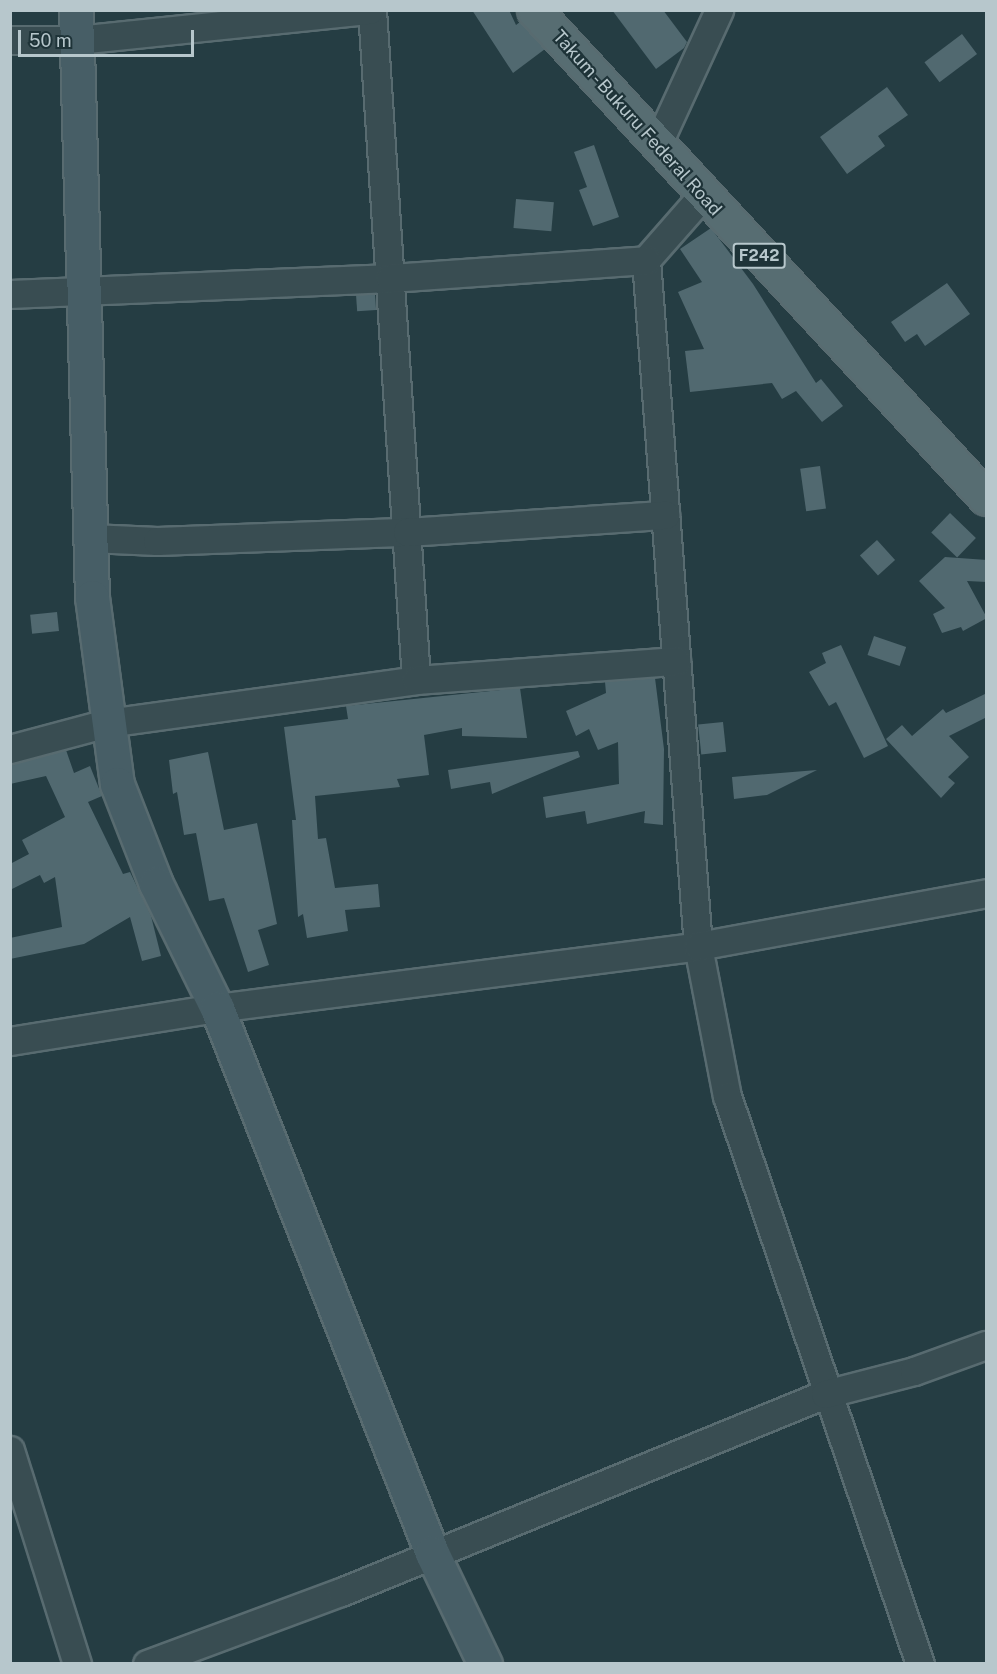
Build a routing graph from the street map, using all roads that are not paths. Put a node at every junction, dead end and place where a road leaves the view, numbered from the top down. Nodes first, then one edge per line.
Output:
1 (370, 10) edge
2 (534, 10) edge
3 (718, 10) edge
4 (76, 25) edge
5 (10, 40) edge
6 (657, 145) junction
7 (702, 196) junction
8 (646, 260) junction
9 (390, 278) junction
10 (10, 294) edge
11 (82, 294) junction
12 (987, 498) edge
13 (666, 515) junction
14 (406, 532) junction
15 (90, 538) junction
16 (676, 661) junction
17 (416, 680) junction
18 (106, 723) junction
19 (10, 749) edge
20 (987, 893) edge
21 (698, 946) junction
22 (217, 1008) junction
23 (10, 1041) edge
24 (987, 1345) edge
25 (825, 1394) junction
26 (10, 1450) edge
27 (432, 1553) junction
28 (77, 1664) edge
29 (147, 1664) edge
30 (485, 1664) edge
31 (920, 1664) edge

1 - 4 street
1 - 9 street
2 - 6 main road, Takum - Bukuru Federal Road / F242
3 - 6 street
4 - 5 street
4 - 11 street
6 - 7 main road, Takum - Bukuru Federal Road / F242
7 - 8 street
7 - 12 main road, Takum - Bukuru Federal Road / F242
8 - 9 street
8 - 13 street
9 - 11 street
9 - 14 street
10 - 11 street
11 - 15 street
13 - 14 street
13 - 16 street
14 - 15 street
14 - 17 street
15 - 18 street
16 - 17 street
16 - 21 street
17 - 18 street
18 - 19 street
18 - 22 street
20 - 21 street
21 - 22 street
21 - 25 street
22 - 23 street
22 - 27 street
24 - 25 street
25 - 27 street
25 - 31 street
26 - 28 street
27 - 29 street
27 - 30 street

